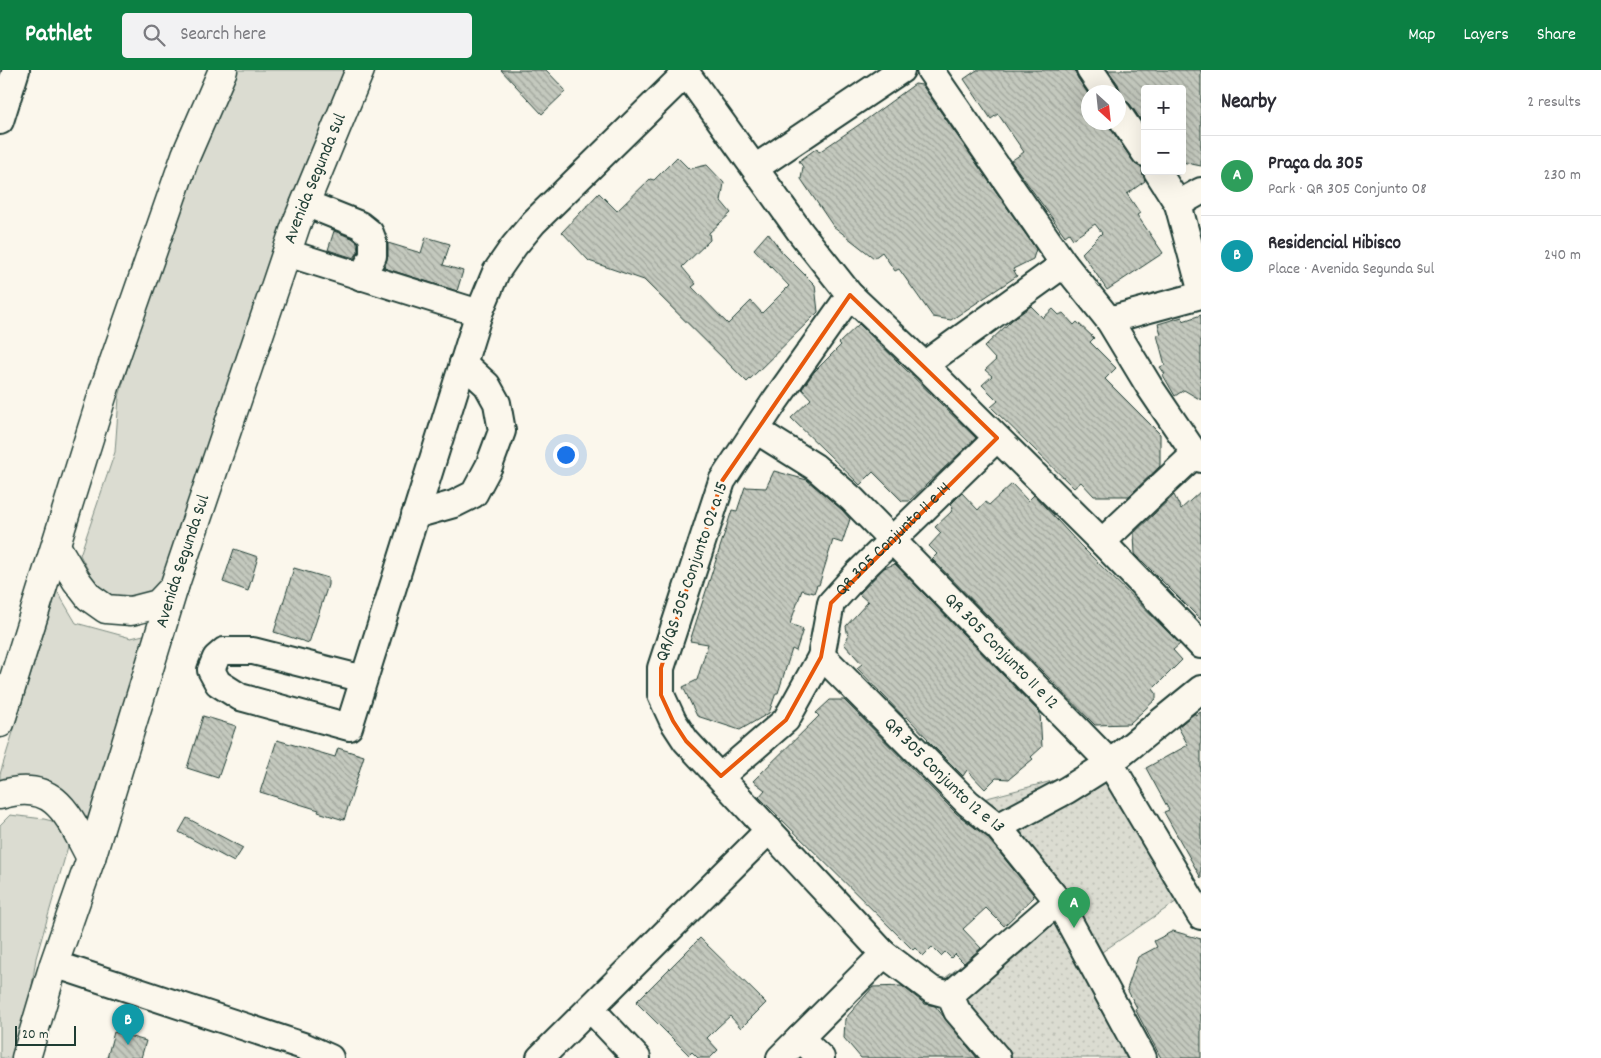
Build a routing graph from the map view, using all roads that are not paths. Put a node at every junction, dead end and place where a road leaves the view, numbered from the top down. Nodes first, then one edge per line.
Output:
1 (16, 70) edge
2 (223, 70) edge
3 (360, 70) edge
4 (901, 70) edge
5 (930, 70) edge
6 (1090, 70) edge
7 (685, 71) edge
8 (1100, 85) edge
9 (0, 121) edge
10 (1126, 125) edge
11 (1141, 147) edge
12 (755, 168) junction
13 (1159, 175) edge
14 (1201, 190) edge
15 (305, 204) junction
16 (1178, 204) junction
17 (286, 253) junction
18 (1064, 264) junction
19 (361, 277) junction
20 (1201, 289) edge
21 (850, 294) junction
22 (1201, 295) edge
23 (479, 313) junction
24 (1109, 320) junction
25 (463, 363) junction
26 (924, 365) junction
27 (756, 430) junction
28 (997, 438) junction
29 (1198, 456) edge
30 (415, 515) junction
31 (892, 540) junction
32 (1102, 542) junction
33 (56, 546) junction
34 (174, 587) junction
35 (1201, 645) edge
36 (821, 657) junction
37 (364, 679) junction
38 (1201, 689) edge
39 (0, 723) edge
40 (1110, 763) junction
41 (720, 776) junction
42 (0, 794) edge
43 (998, 827) junction
44 (769, 830) junction
45 (91, 858) junction
46 (1058, 901) junction
47 (1201, 916) edge
48 (884, 954) junction
49 (54, 964) junction
50 (950, 995) junction
51 (591, 1009) junction
52 (800, 1038) junction
53 (26, 1058) edge
54 (330, 1058) edge
55 (540, 1058) edge
56 (637, 1058) edge
57 (780, 1058) edge
58 (821, 1058) edge
59 (997, 1058) edge
60 (1143, 1058) edge

1 - 9 street
2 - 33 main road
3 - 15 main road, Avenida Segunda Sul
4 - 12 street
5 - 18 street
6 - 8 street
7 - 12 street
7 - 23 street
10 - 11 street
12 - 21 street
13 - 16 street
14 - 16 street
15 - 17 main road, Avenida Segunda Sul
15 - 19 street
16 - 20 street
17 - 19 street
17 - 34 main road, Avenida Segunda Sul
18 - 24 street
18 - 26 street
19 - 23 street
21 - 26 street
21 - 27 street, QR/QS 305 Conjunto 02 a 15
22 - 24 street
23 - 25 street
24 - 29 street
25 - 30 street
25 - 30 street
26 - 28 street
27 - 31 street, QR 305 Conjunto 11 e 12
27 - 41 street, QR/QS 305 Conjunto 02 a 15
28 - 31 street, QR 305 Conjunto 11 e 14
28 - 32 street
29 - 32 street
30 - 37 street
31 - 36 street, QR 305 Conjunto 11 e 14
31 - 40 street, QR 305 Conjunto 11 e 12
32 - 35 street
33 - 34 main road
33 - 39 main road
34 - 45 main road, Avenida Segunda Sul
36 - 41 street, QR 305 Conjunto 11 e 14
36 - 43 street, QR 305 Conjunto 12 e 13
37 - 37 street
38 - 40 street
40 - 43 street
40 - 47 street, QR 305 Conjunto 11 e 12
41 - 44 street, QR/QS 305 Conjunto 02 a 15
42 - 45 main road
43 - 46 street, QR 305 Conjunto 12 e 13
44 - 48 street, QR/QS 305 Conjunto 02 a 15
44 - 51 street
45 - 49 main road, Avenida Segunda Sul
46 - 50 street
46 - 60 street, QR 305 Conjunto 12 e 13
48 - 50 street, QR/QS 305 Conjunto 02 a 15
48 - 52 street
49 - 53 main road, Avenida Segunda Sul
49 - 54 street
50 - 59 street
51 - 55 street
51 - 56 street
52 - 57 street
52 - 58 street

